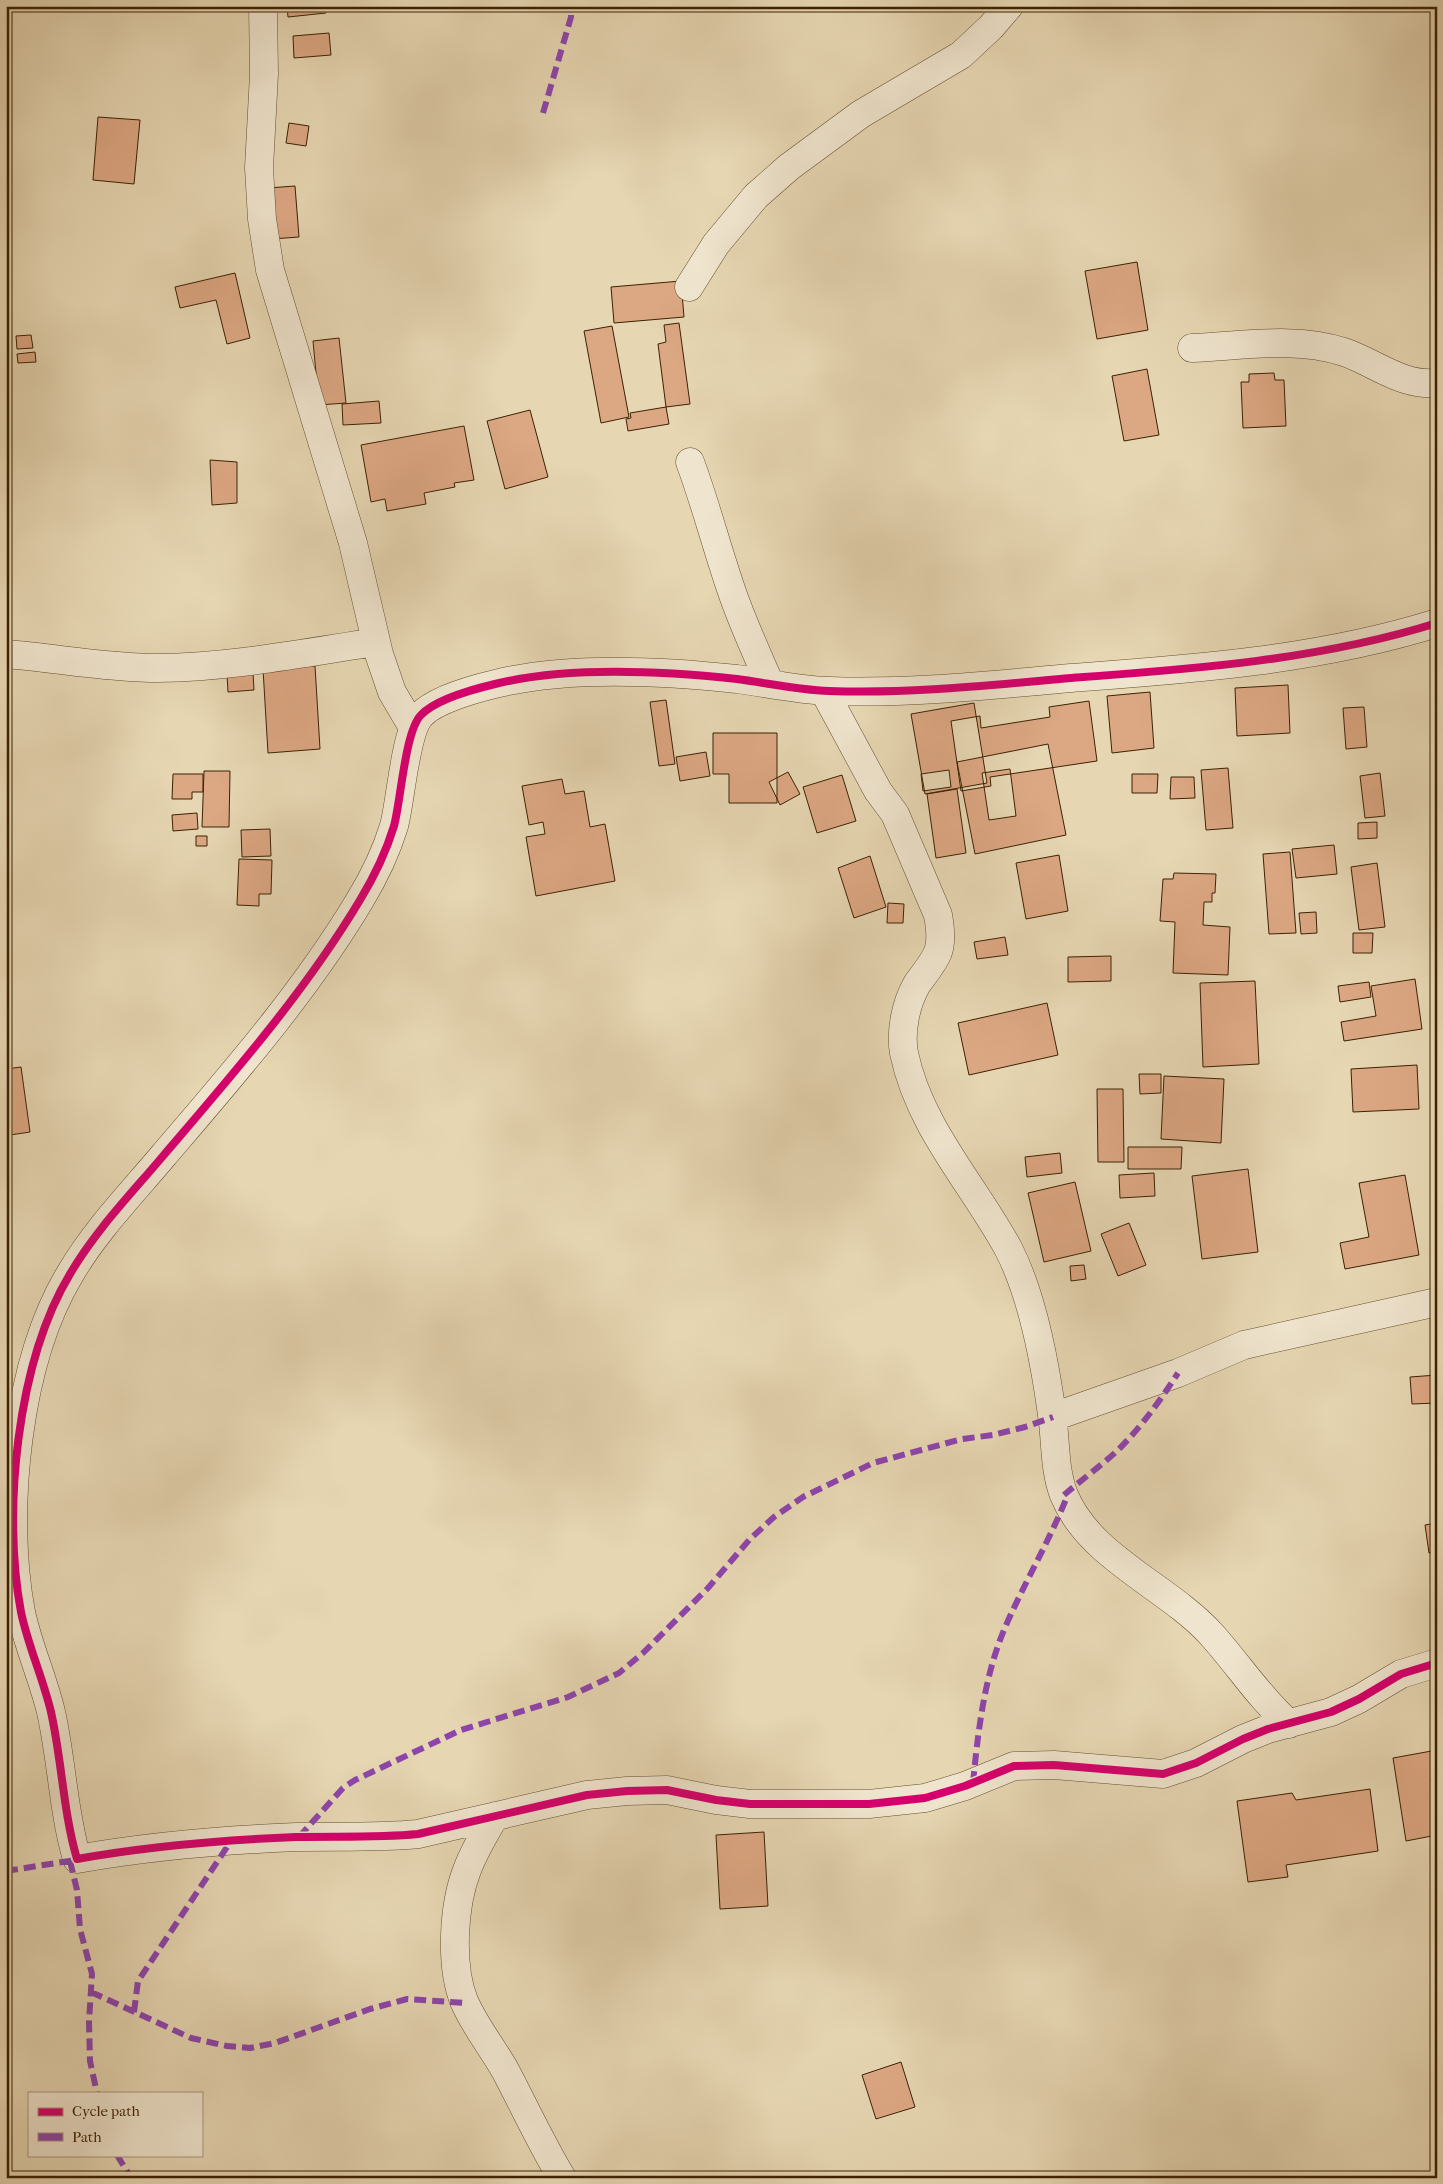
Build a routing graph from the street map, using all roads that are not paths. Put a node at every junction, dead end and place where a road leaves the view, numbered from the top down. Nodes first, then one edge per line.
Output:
1 (263, 6) edge
2 (1008, 6) edge
3 (689, 287) dead end
4 (1192, 348) dead end
5 (1437, 383) edge
6 (690, 462) dead end
7 (1437, 623) edge
8 (376, 642) junction
9 (6, 654) edge
10 (770, 684) junction
11 (824, 691) junction
12 (412, 726) junction
13 (1437, 1302) edge
14 (1053, 1417) junction
15 (1437, 1663) edge
16 (1289, 1724) junction
17 (494, 1816) junction
18 (562, 2178) edge

1 - 8 street
2 - 3 street
4 - 5 street
6 - 10 street
7 - 11 street
8 - 9 street
8 - 12 street
10 - 11 street
10 - 12 street
11 - 14 street
12 - 17 street
13 - 14 street
14 - 16 street
15 - 16 street
16 - 17 street
17 - 18 street

